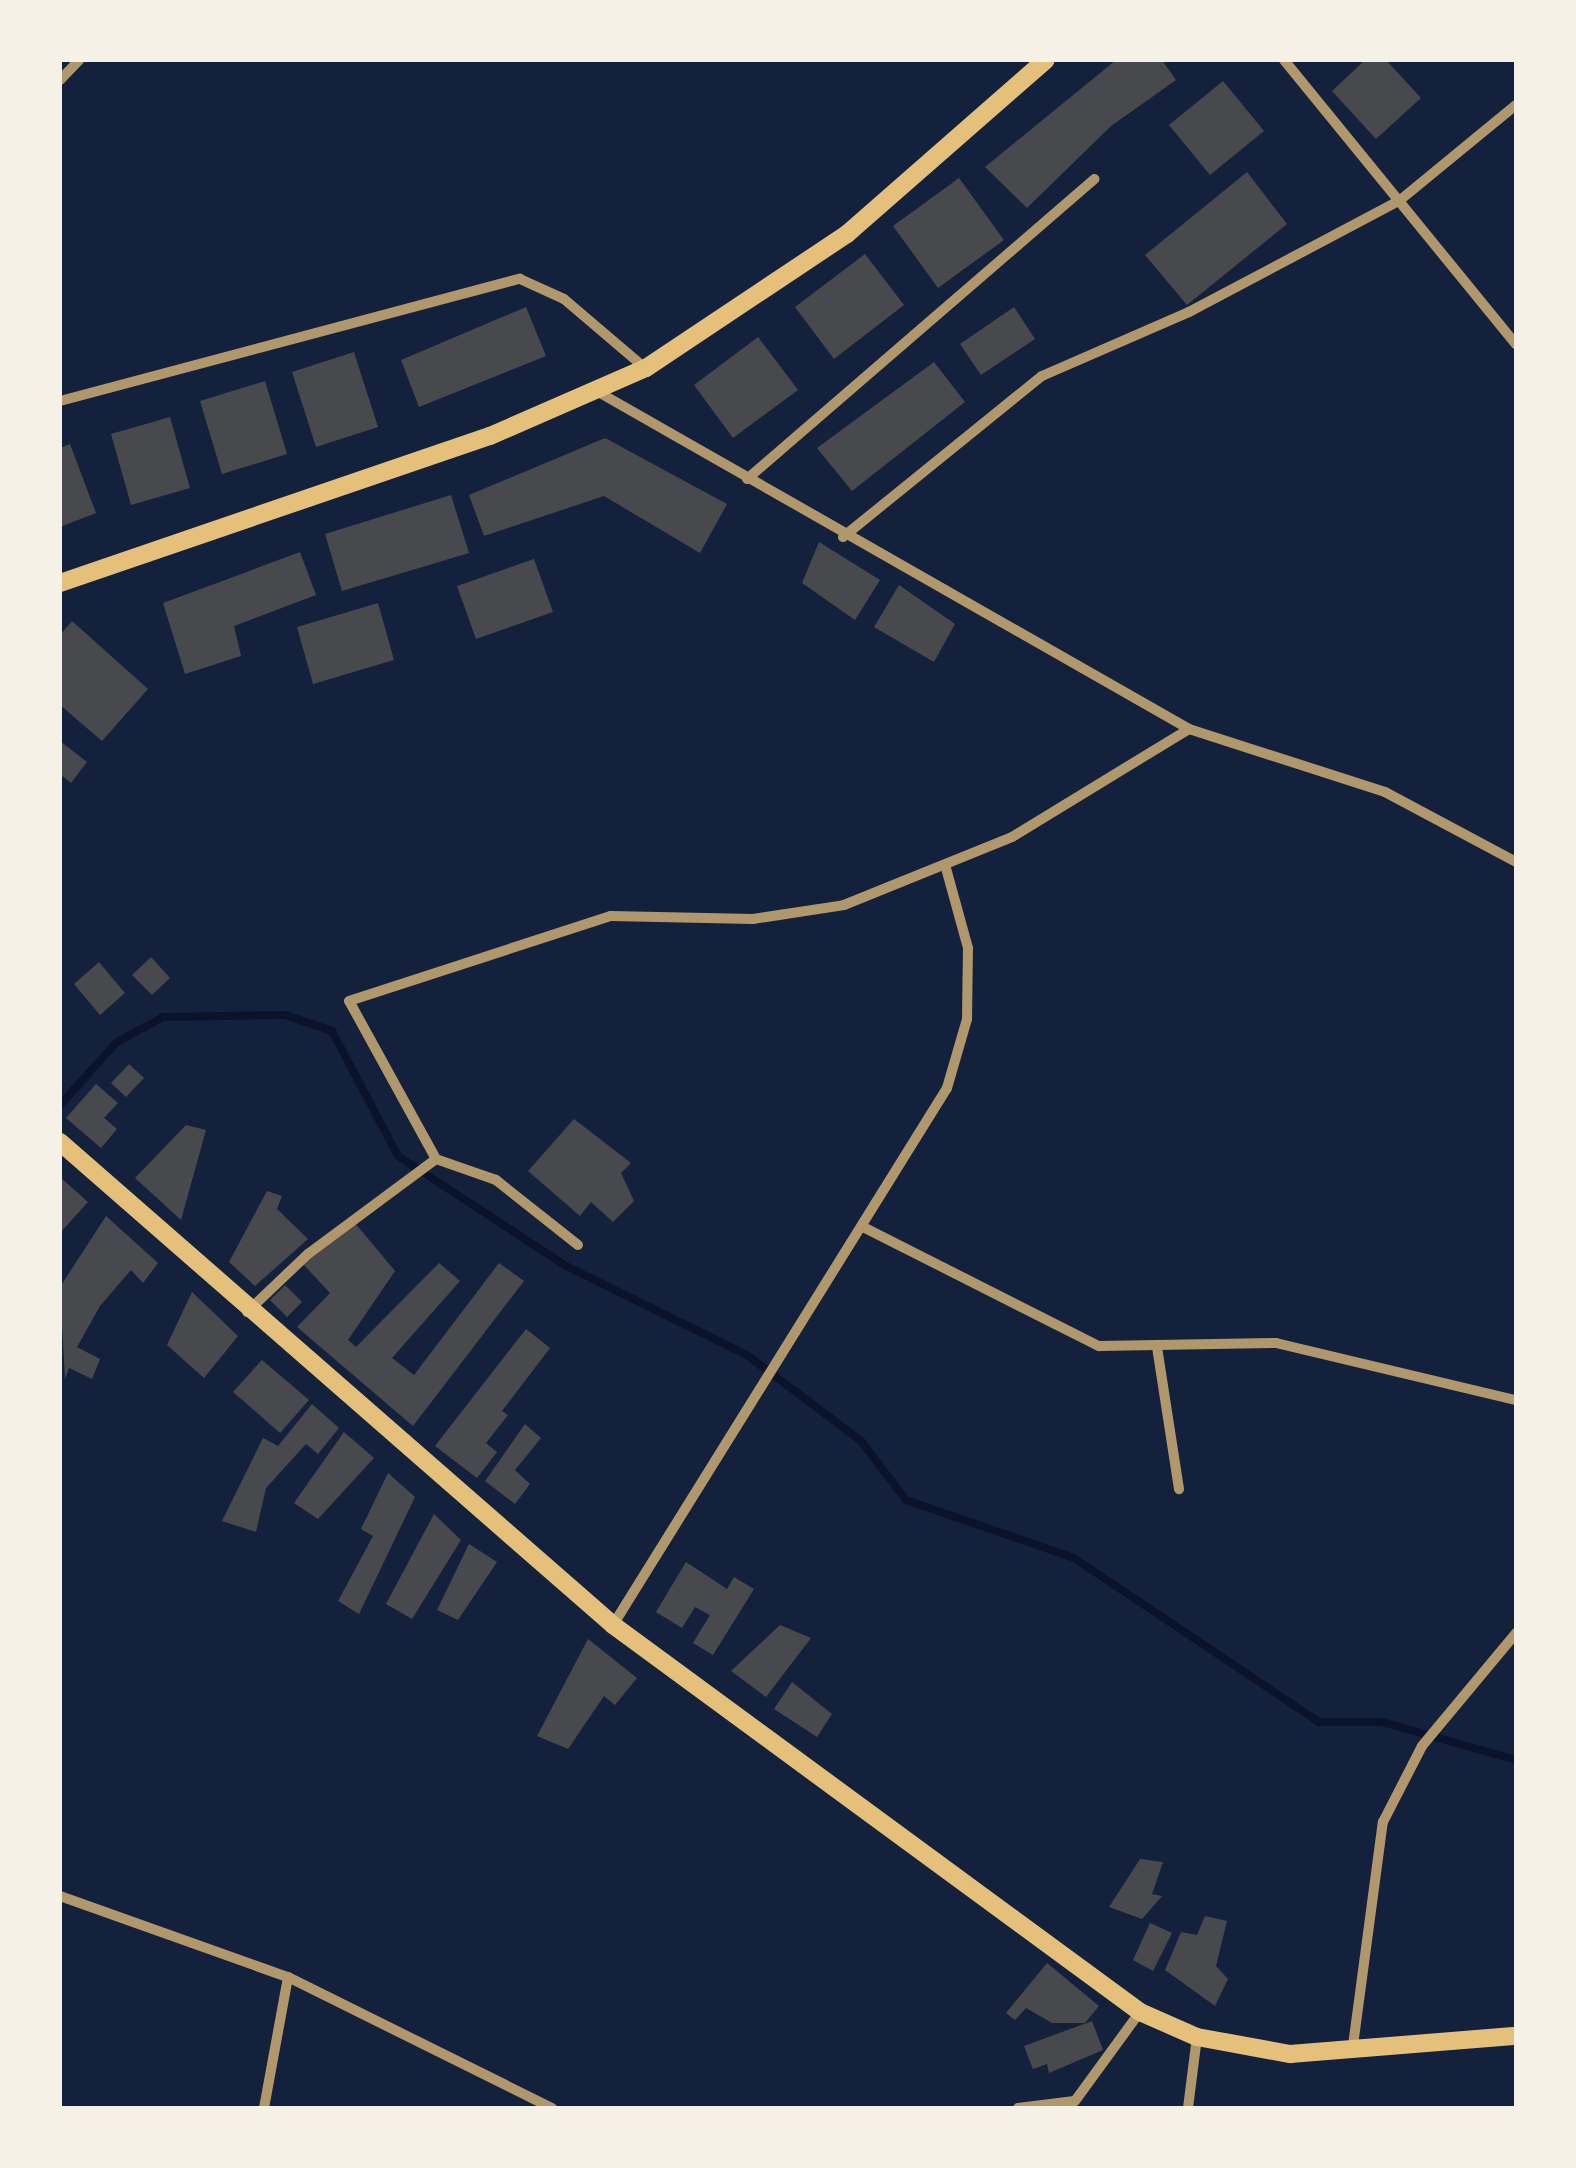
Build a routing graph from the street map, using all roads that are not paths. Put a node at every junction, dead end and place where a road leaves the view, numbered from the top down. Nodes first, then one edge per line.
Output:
1 (79, 60) edge
2 (1046, 60) edge
3 (1284, 60) edge
4 (60, 80) edge
5 (1516, 104) edge
6 (1094, 179) dead end
7 (1399, 202) junction
8 (1516, 344) edge
9 (646, 368) junction
10 (600, 392) junction
11 (60, 401) edge
12 (747, 479) junction
13 (844, 537) junction
14 (60, 584) edge
15 (1189, 729) junction
16 (1516, 862) edge
17 (946, 868) junction
18 (60, 1142) edge
19 (436, 1159) junction
20 (865, 1228) junction
21 (578, 1245) dead end
22 (247, 1312) junction
23 (1157, 1347) junction
24 (1516, 1400) edge
25 (1178, 1489) dead end
26 (612, 1626) junction
27 (1516, 1633) edge
28 (60, 1896) edge
29 (288, 1977) junction
30 (1140, 2012) junction
31 (1516, 2036) edge
32 (1197, 2037) junction
33 (1352, 2054) junction
34 (1075, 2104) edge
35 (264, 2108) edge
36 (552, 2108) edge
37 (1018, 2108) edge
38 (1188, 2108) edge

1 - 4 street
2 - 9 main road
3 - 7 street
5 - 7 street
6 - 12 street
7 - 8 street
7 - 13 street
9 - 10 main road
9 - 11 street
10 - 12 street
10 - 14 main road
12 - 13 street
13 - 15 street
15 - 16 street
15 - 17 street
17 - 19 street
17 - 20 street
18 - 22 main road
19 - 21 street
19 - 22 street
20 - 23 street
20 - 26 street
22 - 26 main road
23 - 24 street
23 - 25 street
26 - 30 main road
27 - 33 street
28 - 29 street
29 - 35 street
29 - 36 street
30 - 32 main road
30 - 34 street
31 - 33 main road
32 - 33 main road
32 - 38 street
34 - 37 street

